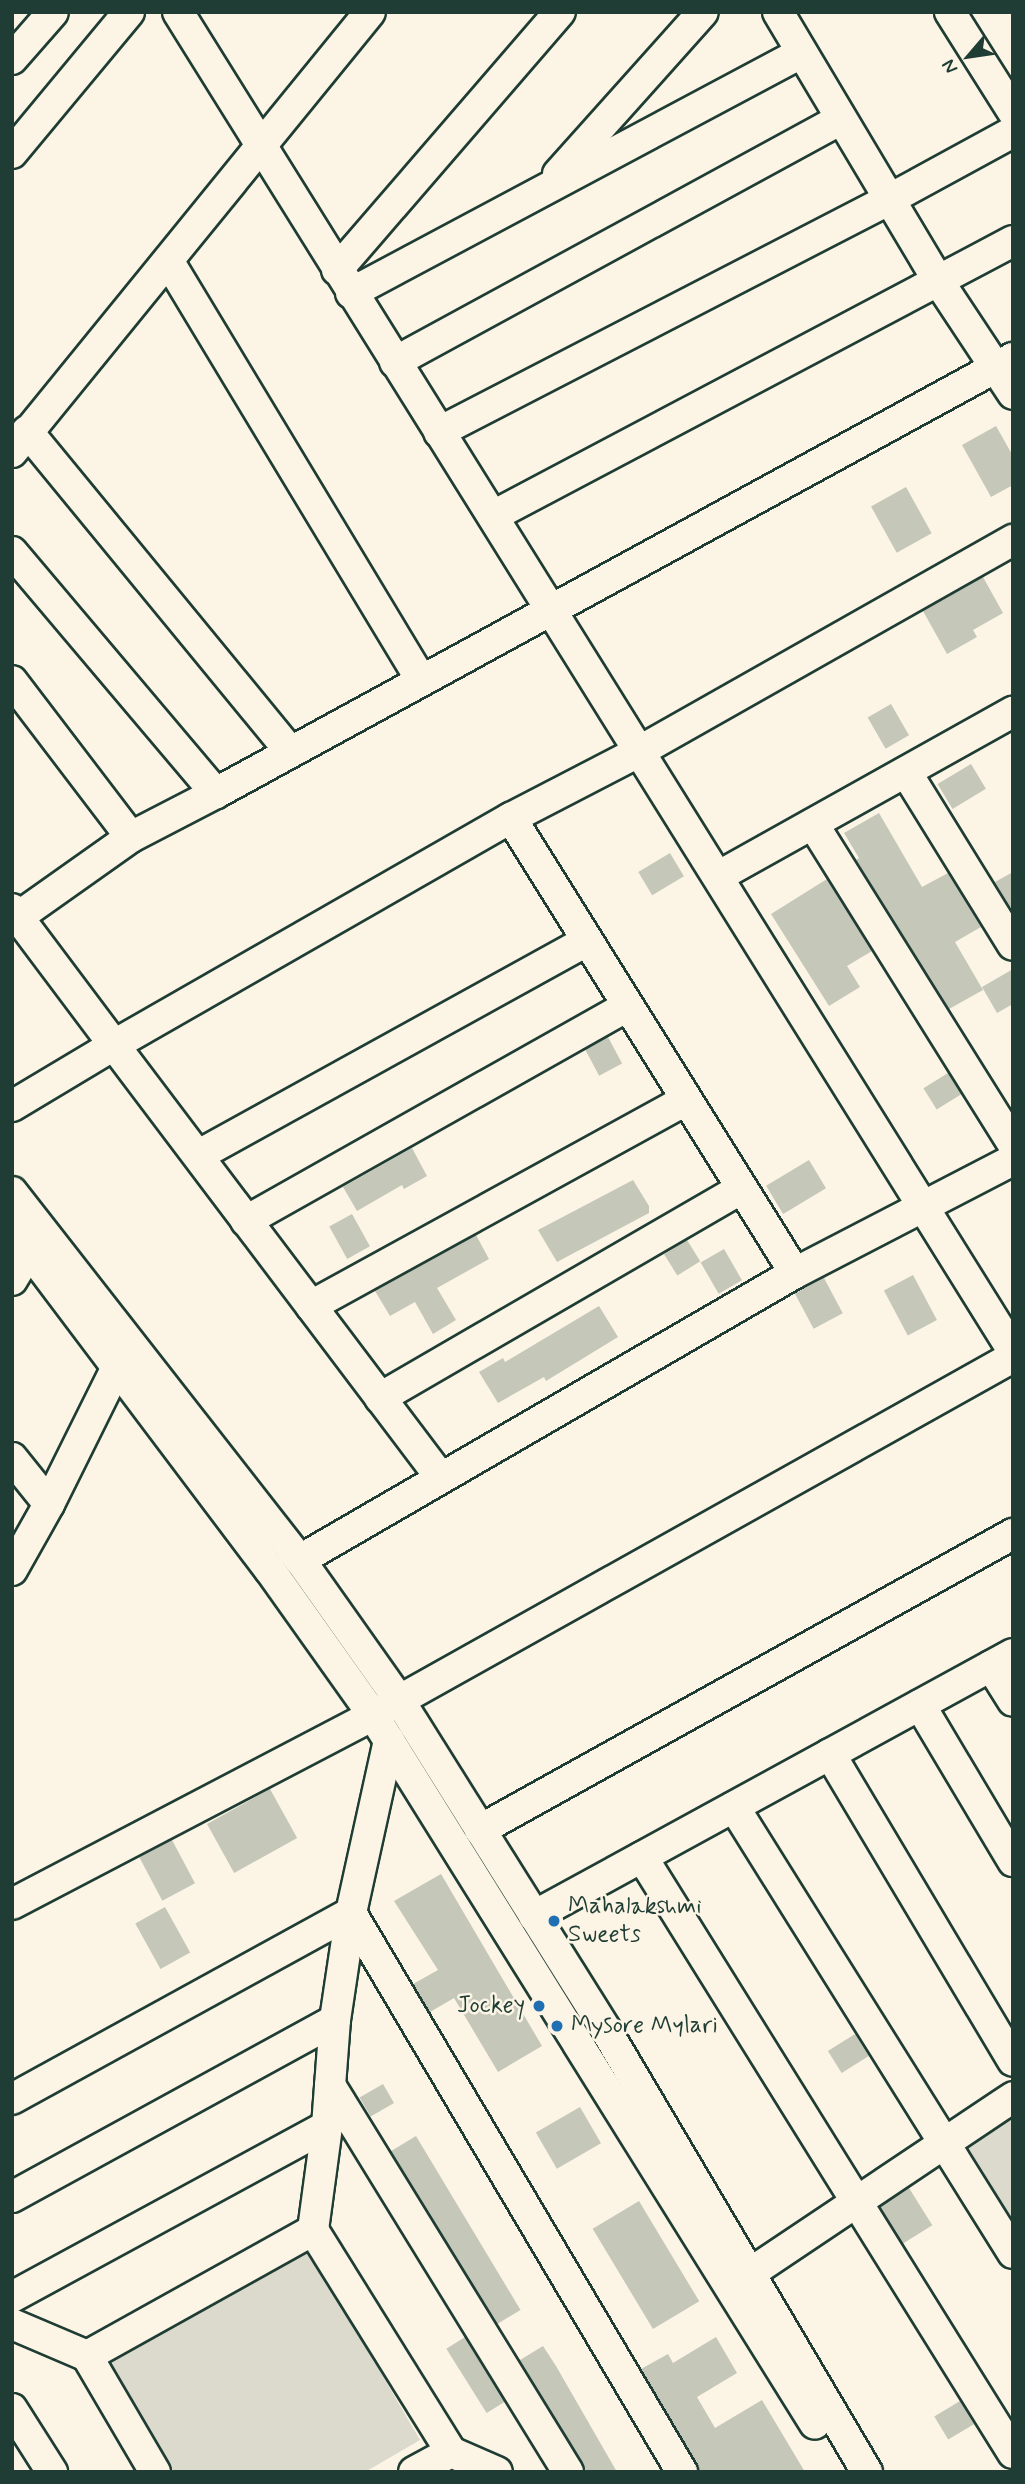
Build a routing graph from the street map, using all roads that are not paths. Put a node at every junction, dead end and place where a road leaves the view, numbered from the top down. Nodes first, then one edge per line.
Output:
1 (129, 12) edge
2 (178, 12) edge
3 (370, 12) edge
4 (561, 12) edge
5 (703, 12) edge
6 (779, 12) edge
7 (950, 12) edge
8 (36, 19) edge
9 (801, 53) junction
10 (12, 59) edge
11 (1013, 112) edge
12 (841, 120) junction
13 (1013, 132) edge
14 (259, 148) junction
15 (12, 153) edge
16 (544, 190) junction
17 (890, 200) junction
18 (1013, 241) edge
19 (169, 262) junction
20 (344, 281) junction
21 (939, 282) junction
22 (395, 362) junction
23 (1004, 363) edge
24 (1013, 394) edge
25 (439, 432) junction
26 (20, 442) edge
27 (493, 516) junction
28 (1013, 540) edge
29 (12, 552) edge
30 (551, 608) junction
31 (421, 679) junction
32 (12, 681) edge
33 (1010, 721) edge
34 (290, 751) junction
35 (640, 751) junction
36 (906, 772) junction
37 (216, 793) junction
38 (511, 818) junction
39 (813, 824) junction
40 (131, 837) junction
41 (719, 876) junction
42 (15, 913) edge
43 (587, 941) junction
44 (1013, 945) edge
45 (628, 1006) junction
46 (114, 1045) junction
47 (685, 1100) junction
48 (12, 1106) edge
49 (1013, 1144) edge
50 (199, 1155) junction
51 (1013, 1160) edge
52 (741, 1189) junction
53 (12, 1192) edge
54 (924, 1206) junction
55 (246, 1221) junction
56 (21, 1239) edge
57 (795, 1273) junction
58 (12, 1280) edge
59 (312, 1306) junction
60 (1013, 1351) edge
61 (1013, 1357) edge
62 (118, 1365) junction
63 (380, 1398) junction
64 (12, 1458) edge
65 (441, 1478) junction
66 (49, 1504) junction
67 (1013, 1534) edge
68 (300, 1560) junction
69 (12, 1570) edge
70 (1002, 1660) edge
71 (399, 1700) junction
72 (1013, 1701) edge
73 (920, 1704) junction
74 (373, 1715) junction
75 (389, 1740) junction
76 (830, 1754) junction
77 (734, 1807) junction
78 (480, 1830) junction
79 (642, 1857) junction
80 (1013, 1861) edge
81 (12, 1904) edge
82 (351, 1913) junction
83 (534, 1916) junction
84 (335, 2020) junction
85 (1013, 2061) edge
86 (330, 2085) junction
87 (1013, 2096) edge
88 (12, 2099) edge
89 (327, 2126) junction
90 (944, 2144) junction
91 (12, 2197) edge
92 (855, 2204) junction
93 (313, 2230) junction
94 (1013, 2253) edge
95 (749, 2274) junction
96 (12, 2297) edge
97 (12, 2324) edge
98 (87, 2356) junction
99 (12, 2409) edge
100 (451, 2452) junction
101 (1013, 2453) edge
102 (52, 2472) edge
103 (155, 2472) edge
104 (414, 2472) edge
105 (497, 2472) edge
106 (568, 2472) edge
107 (682, 2472) edge
108 (844, 2472) edge
109 (867, 2472) edge

1 - 15 street
2 - 14 street
3 - 14 street
4 - 20 street
5 - 16 street
6 - 9 street
7 - 11 street
8 - 10 street
9 - 12 street
9 - 16 street
12 - 17 street
12 - 22 street
13 - 17 street
14 - 19 street
14 - 20 street
16 - 20 street
17 - 21 street
17 - 25 street
18 - 21 street
19 - 26 street
19 - 31 street
20 - 22 street
21 - 23 street
21 - 27 street
22 - 25 street
23 - 24 street
23 - 30 street
25 - 27 street
26 - 34 street
27 - 30 street
28 - 35 street
29 - 37 street
30 - 31 street
30 - 35 street
31 - 34 street
32 - 40 street
33 - 36 street
34 - 37 street
35 - 38 street
35 - 41 street
36 - 39 street
36 - 44 street
37 - 40 street
38 - 43 street
38 - 46 street
39 - 41 street
39 - 49 street
40 - 42 street
41 - 54 street
42 - 46 street
43 - 45 street
43 - 50 street
45 - 47 street
45 - 55 street
46 - 48 street
46 - 50 street
47 - 52 street
47 - 59 street
50 - 55 street
51 - 54 street
52 - 57 street
52 - 63 street
53 - 68 street
54 - 57 street
54 - 60 street
55 - 59 street
56 - 58 street
56 - 62 street
57 - 65 street
59 - 63 street
61 - 71 street
62 - 66 street
62 - 74 street
63 - 65 street
64 - 66 street
65 - 68 street
66 - 69 street
67 - 78 street
68 - 71 street
70 - 72 street
70 - 73 street
71 - 74 street
71 - 78 street
73 - 76 street
73 - 80 street
74 - 75 street
74 - 81 street
75 - 82 street
75 - 108 street
76 - 77 street
76 - 85 street
77 - 79 street
77 - 90 street
78 - 83 street
79 - 83 street
79 - 92 street
82 - 84 street
82 - 88 street
82 - 107 street
83 - 95 street
84 - 86 street
84 - 91 street
86 - 89 street
86 - 106 street
87 - 90 street
89 - 93 street
89 - 96 street
90 - 92 street
90 - 94 street
92 - 95 street
92 - 101 street
93 - 98 street
93 - 100 street
95 - 109 street
97 - 98 street
98 - 103 street
99 - 102 street
100 - 104 street
100 - 105 street

